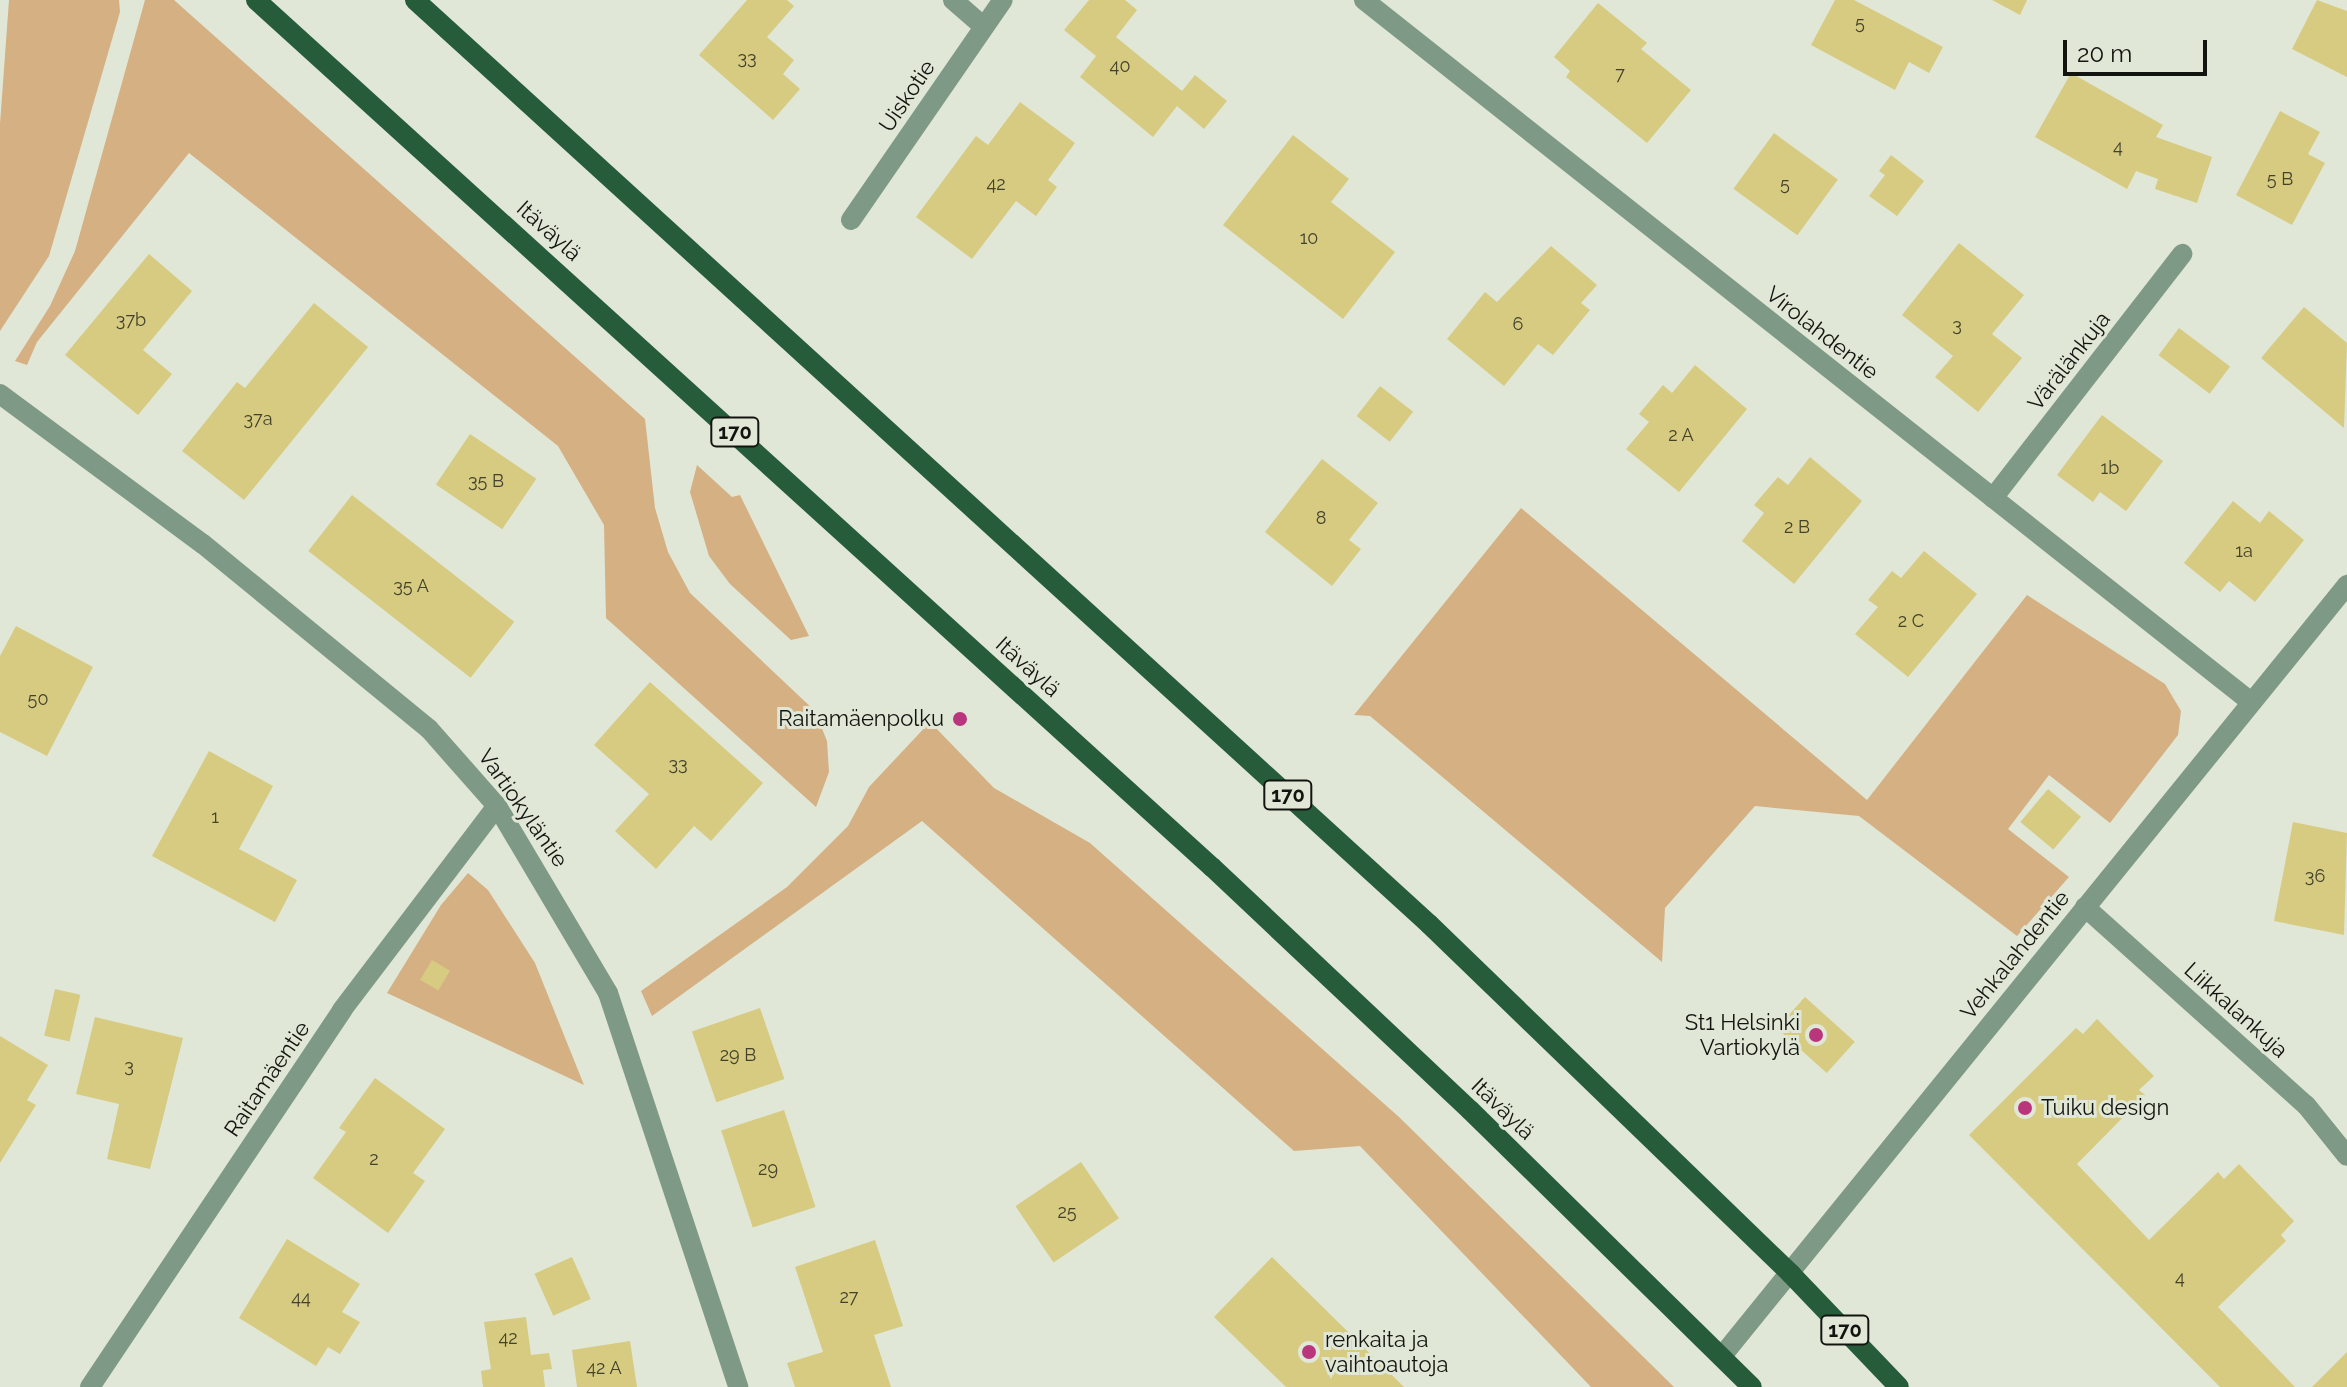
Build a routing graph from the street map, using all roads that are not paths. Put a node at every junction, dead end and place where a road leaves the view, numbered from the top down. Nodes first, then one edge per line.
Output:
1 (256, 0) edge
2 (415, 0) edge
3 (953, 0) edge
4 (1003, 0) edge
5 (1364, 0) edge
6 (983, 26) junction
7 (851, 220) dead end
8 (2182, 254) dead end
9 (0, 394) edge
10 (1993, 498) junction
11 (2347, 585) edge
12 (2251, 702) junction
13 (497, 806) junction
14 (2085, 907) junction
15 (2347, 1156) edge
16 (1791, 1274) junction
17 (1722, 1356) junction
18 (90, 1387) edge
19 (738, 1387) edge
20 (1752, 1387) edge
21 (1899, 1387) edge

1 - 17 main road, Itäväylä / 170
2 - 16 main road, 170
3 - 6 street
4 - 6 street, Uiskotie
5 - 10 street, Virolahdentie
6 - 7 street, Uiskotie
8 - 10 street, Värälänkuja
9 - 13 street, Vartiokyläntie
10 - 12 street, Virolahdentie
11 - 12 street, Vehkalahdentie
12 - 14 street, Vehkalahdentie
13 - 18 street, Raitamäentie
13 - 19 street, Vartiokyläntie
14 - 15 street, Liikkalankuja
14 - 16 street, Vehkalahdentie
16 - 17 street, Vehkalahdentie
16 - 21 main road, 170
17 - 20 main road, Itäväylä / 170

